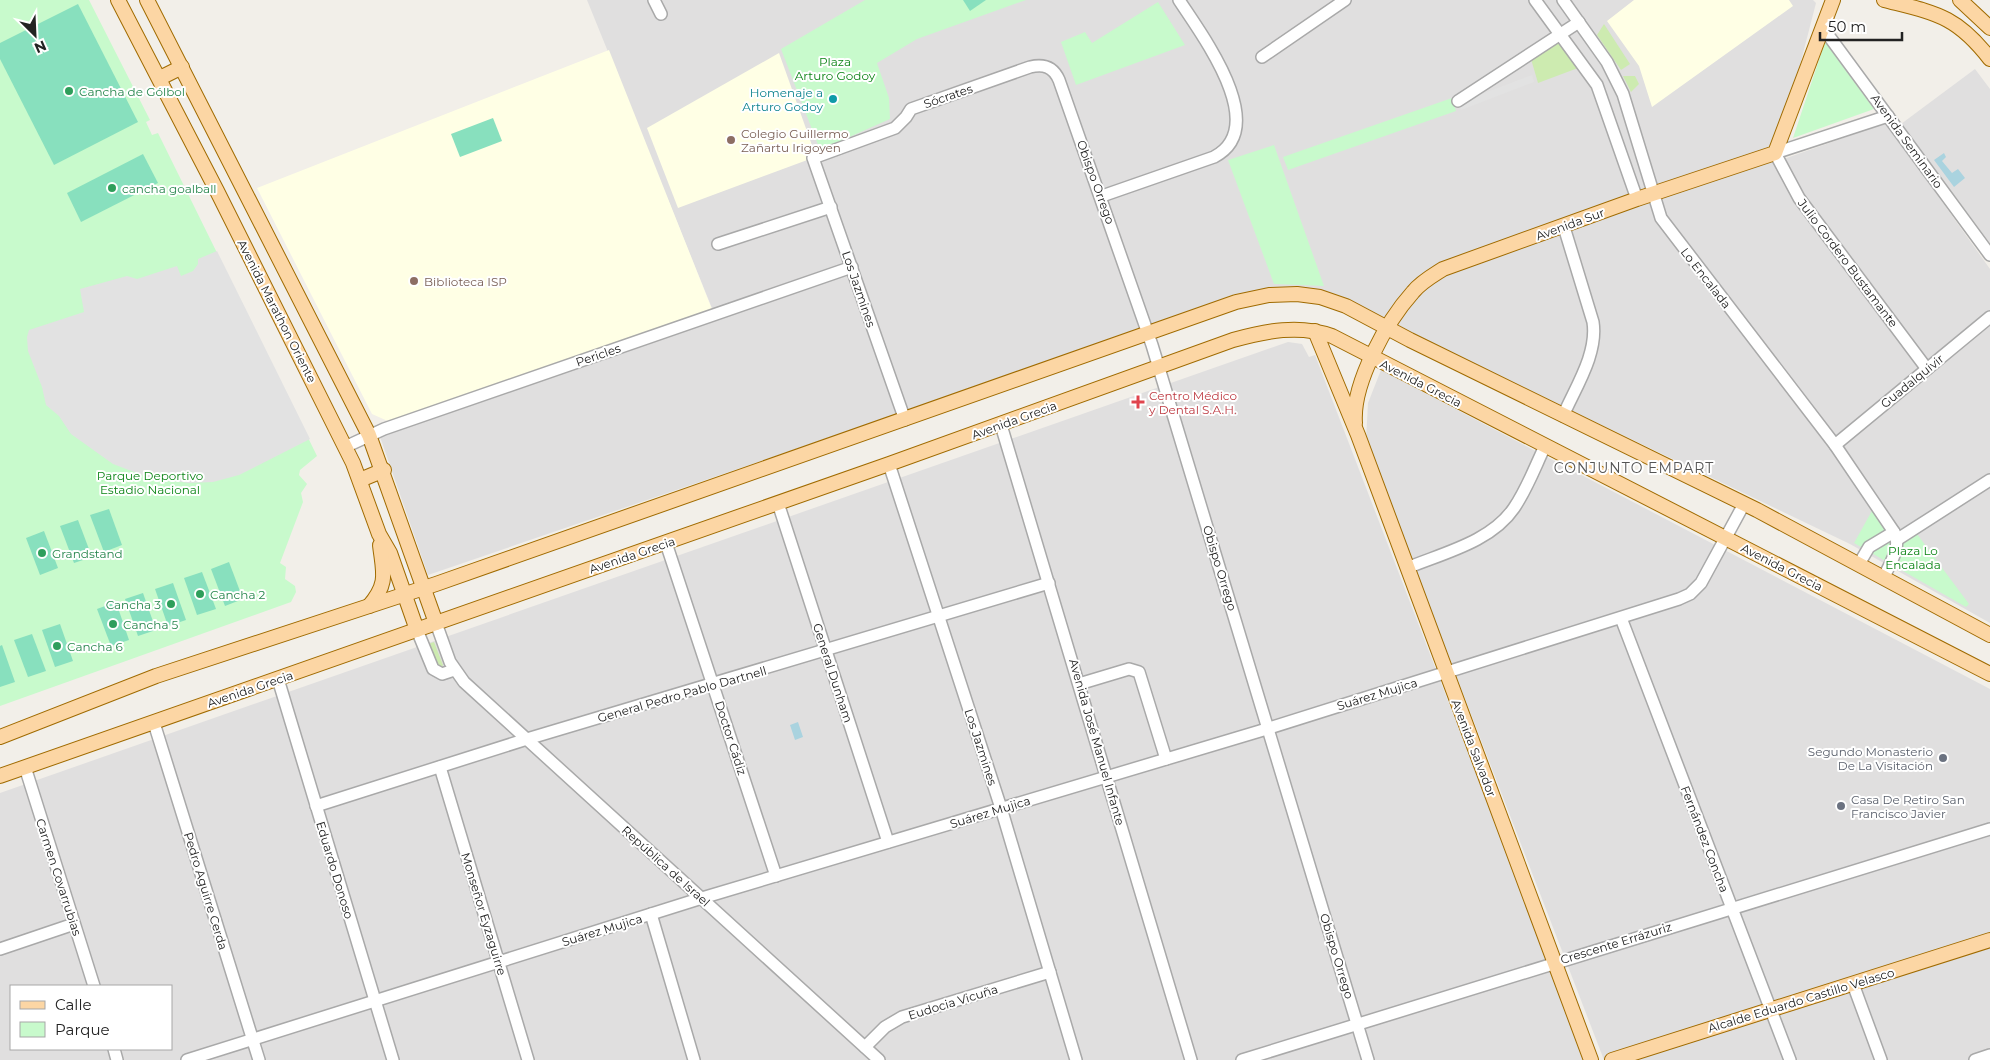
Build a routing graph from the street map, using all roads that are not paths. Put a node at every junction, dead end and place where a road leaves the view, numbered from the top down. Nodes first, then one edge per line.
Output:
1 (118, 0) edge
2 (147, 0) edge
3 (654, 0) edge
4 (1179, 0) edge
5 (1345, 0) edge
6 (1535, 0) edge
7 (1563, 0) edge
8 (1833, 0) edge
9 (1884, 0) edge
10 (1960, 0) edge
11 (661, 14) dead end
12 (1579, 22) junction
13 (1823, 28) junction
14 (1990, 28) edge
15 (1561, 34) junction
16 (1262, 57) dead end
17 (1990, 59) edge
18 (182, 67) junction
19 (160, 78) junction
20 (1059, 80) joint
21 (1458, 101) dead end
22 (1888, 116) junction
23 (1775, 153) junction
24 (813, 158) joint
25 (1654, 193) junction
26 (1102, 196) junction
27 (1637, 199) junction
28 (831, 207) junction
29 (1564, 227) junction
30 (718, 244) dead end
31 (1990, 255) edge
32 (852, 267) junction
33 (1990, 317) edge
34 (1387, 329) junction
35 (1315, 331) junction
36 (1148, 334) junction
37 (1373, 358) junction
38 (1159, 367) junction
39 (1927, 369) junction
40 (1563, 416) junction
41 (905, 420) junction
42 (1001, 425) junction
43 (370, 435) junction
44 (1358, 435) junction
45 (1834, 444) junction
46 (1545, 446) junction
47 (345, 447) junction
48 (889, 464) junction
49 (384, 470) junction
50 (360, 480) junction
51 (1990, 480) edge
52 (778, 503) junction
53 (1744, 504) junction
54 (378, 534) junction
55 (1896, 536) junction
56 (1726, 538) junction
57 (666, 543) junction
58 (1859, 564) junction
59 (1407, 568) junction
60 (1884, 577) junction
61 (1049, 583) junction
62 (424, 588) junction
63 (404, 594) junction
64 (368, 606) junction
65 (938, 617) junction
66 (1621, 618) junction
67 (436, 623) junction
68 (417, 630) junction
69 (1990, 636) edge
70 (826, 651) junction
71 (454, 670) junction
72 (1447, 673) junction
73 (1990, 674) edge
74 (278, 679) junction
75 (1079, 684) junction
76 (713, 685) junction
77 (154, 723) junction
78 (1268, 728) junction
79 (0, 737) edge
80 (527, 739) junction
81 (1166, 759) junction
82 (25, 767) junction
83 (440, 767) junction
84 (0, 776) edge
85 (1107, 777) junction
86 (316, 806) junction
87 (1001, 808) junction
88 (1990, 829) edge
89 (888, 842) junction
90 (776, 876) junction
91 (702, 898) junction
92 (1731, 907) junction
93 (651, 914) junction
94 (74, 924) junction
95 (1990, 940) edge
96 (0, 949) edge
97 (499, 962) junction
98 (1555, 962) junction
99 (1050, 972) junction
100 (1853, 984) junction
101 (94, 985) edge
102 (375, 1001) junction
103 (1770, 1010) junction
104 (1357, 1024) junction
105 (252, 1040) junction
106 (865, 1047) junction
107 (1990, 1056) edge
108 (187, 1060) edge
109 (259, 1060) edge
110 (393, 1060) edge
111 (528, 1060) edge
112 (694, 1060) edge
113 (879, 1060) edge
114 (1076, 1060) edge
115 (1191, 1060) edge
116 (1242, 1060) edge
117 (1368, 1060) edge
118 (1591, 1060) edge
119 (1612, 1060) edge
120 (1790, 1060) edge
121 (1881, 1060) edge
122 (1975, 1060) edge

1 - 19 main road, Avenida Marathon Oriente
2 - 18 main road, Avenida Marathon Oriente
3 - 11 street
4 - 26 street
5 - 16 street
6 - 15 street
7 - 12 street, Lo Encalada
8 - 13 main road
9 - 17 main road
10 - 14 main road
12 - 15 street
12 - 25 street, Lo Encalada
13 - 22 street, Avenida Seminario
13 - 23 main road
15 - 21 street
15 - 27 street
18 - 19 main road
18 - 43 main road, Avenida Marathon Oriente
19 - 47 main road, Avenida Marathon Oriente
20 - 24 street, Sócrates
20 - 26 street, Obispo Orrego
22 - 23 street, Avenida Sur
22 - 31 street, Avenida Seminario
23 - 25 main road, Avenida Sur
23 - 39 street, Julio Cordero Bustamante
24 - 28 street, Los Jazmines
25 - 27 main road, Avenida Sur
25 - 45 street, Lo Encalada
26 - 36 street, Obispo Orrego
27 - 29 main road, Avenida Sur
28 - 30 street
28 - 32 street, Los Jazmines
29 - 34 main road, Avenida Sur
29 - 40 street
32 - 41 street, Los Jazmines
32 - 43 street, Pericles
33 - 39 street, Guadalquivir
34 - 36 main road
34 - 37 main road, Avenida Salvador
34 - 40 main road
35 - 37 main road, Avenida Grecia
35 - 38 main road, Avenida Grecia
35 - 44 main road, Avenida Salvador
36 - 38 street, Obispo Orrego
36 - 41 main road
37 - 44 main road, Avenida Salvador
37 - 46 main road, Avenida Grecia
38 - 42 main road, Avenida Grecia
38 - 78 street, Obispo Orrego
39 - 45 street, Guadalquivir
40 - 53 main road
41 - 62 main road
42 - 48 main road, Avenida Grecia
42 - 61 street, Avenida José Manuel Infante
43 - 47 street, Pericles
43 - 49 main road, Avenida Marathon Oriente
44 - 59 main road, Avenida Salvador
45 - 55 street, Lo Encalada
46 - 56 main road, Avenida Grecia
46 - 59 street
47 - 50 main road, Avenida Marathon Oriente
48 - 52 main road, Avenida Grecia
48 - 65 street, Los Jazmines
49 - 50 main road
49 - 62 main road, Avenida Marathon Oriente
50 - 54 main road, Avenida Marathon Oriente
51 - 55 street
52 - 57 main road, Avenida Grecia
52 - 70 street, General Dunham
53 - 56 street, Suárez Mujica
53 - 58 main road
54 - 63 main road, Avenida Marathon Oriente
54 - 64 main road
55 - 58 street
55 - 60 street
56 - 66 street, Suárez Mujica
56 - 73 main road, Avenida Grecia
57 - 67 main road, Avenida Grecia
57 - 76 street, Doctor Cádiz
58 - 60 main road
59 - 72 main road, Avenida Salvador
60 - 69 main road
61 - 65 street, General Pedro Pablo Dartnell
61 - 75 street, Avenida José Manuel Infante
62 - 63 main road
62 - 67 main road, Avenida Marathon Oriente
63 - 64 main road
63 - 68 main road, Avenida Marathon Oriente
64 - 79 main road
65 - 70 street, General Pedro Pablo Dartnell
65 - 87 street, Los Jazmines
66 - 72 street, Suárez Mujica
66 - 92 street, Fernández Concha
67 - 68 main road, Avenida Grecia
67 - 71 street, República de Israel
68 - 71 street
68 - 74 main road, Avenida Grecia
70 - 76 street, General Pedro Pablo Dartnell
70 - 89 street, General Dunham
71 - 80 street, República de Israel
72 - 78 street, Suárez Mujica
72 - 98 main road, Avenida Salvador
74 - 77 main road, Avenida Grecia
74 - 86 street, Eduardo Donoso
75 - 81 street
75 - 85 street, Avenida José Manuel Infante
76 - 80 street, General Pedro Pablo Dartnell
76 - 90 street, Doctor Cádiz
77 - 82 main road, Avenida Grecia
77 - 105 street, Pedro Aguirre Cerda
78 - 81 street, Suárez Mujica
78 - 104 street, Obispo Orrego
80 - 83 street, General Pedro Pablo Dartnell
80 - 91 street, República de Israel
81 - 85 street, Suárez Mujica
82 - 84 main road, Avenida Grecia
82 - 94 street, Carmen Covarrubias
83 - 86 street, General Pedro Pablo Dartnell
83 - 97 street, Monseñor Eyzaguirre
85 - 87 street, Suárez Mujica
85 - 115 street, Avenida José Manuel Infante
86 - 102 street, Eduardo Donoso
87 - 89 street, Suárez Mujica
87 - 99 street, Los Jazmines
88 - 92 street, Crescente Errázuriz
89 - 90 street, Suárez Mujica
90 - 91 street, Suárez Mujica
91 - 93 street, Suárez Mujica
91 - 106 street, República de Israel
92 - 98 street, Crescente Errázuriz
92 - 103 street, Fernández Concha
93 - 97 street, Suárez Mujica
93 - 112 street
94 - 96 street
94 - 101 street, Carmen Covarrubias
95 - 100 main road, Alcalde Eduardo Castillo Velasco
97 - 102 street, Suárez Mujica
97 - 111 street, Monseñor Eyzaguirre
98 - 104 street, Crescente Errázuriz
98 - 118 main road, Avenida Salvador
99 - 106 street, Eudocia Vicuña
99 - 114 street, Los Jazmines
100 - 103 main road, Alcalde Eduardo Castillo Velasco
100 - 121 street
102 - 105 street, Suárez Mujica
102 - 110 street, Eduardo Donoso
103 - 119 main road, Alcalde Eduardo Castillo Velasco
103 - 120 street, Fernández Concha
104 - 116 street, Crescente Errázuriz
104 - 117 street, Obispo Orrego
105 - 108 street, Suárez Mujica
105 - 109 street, Pedro Aguirre Cerda
106 - 113 street, República de Israel
107 - 122 street

